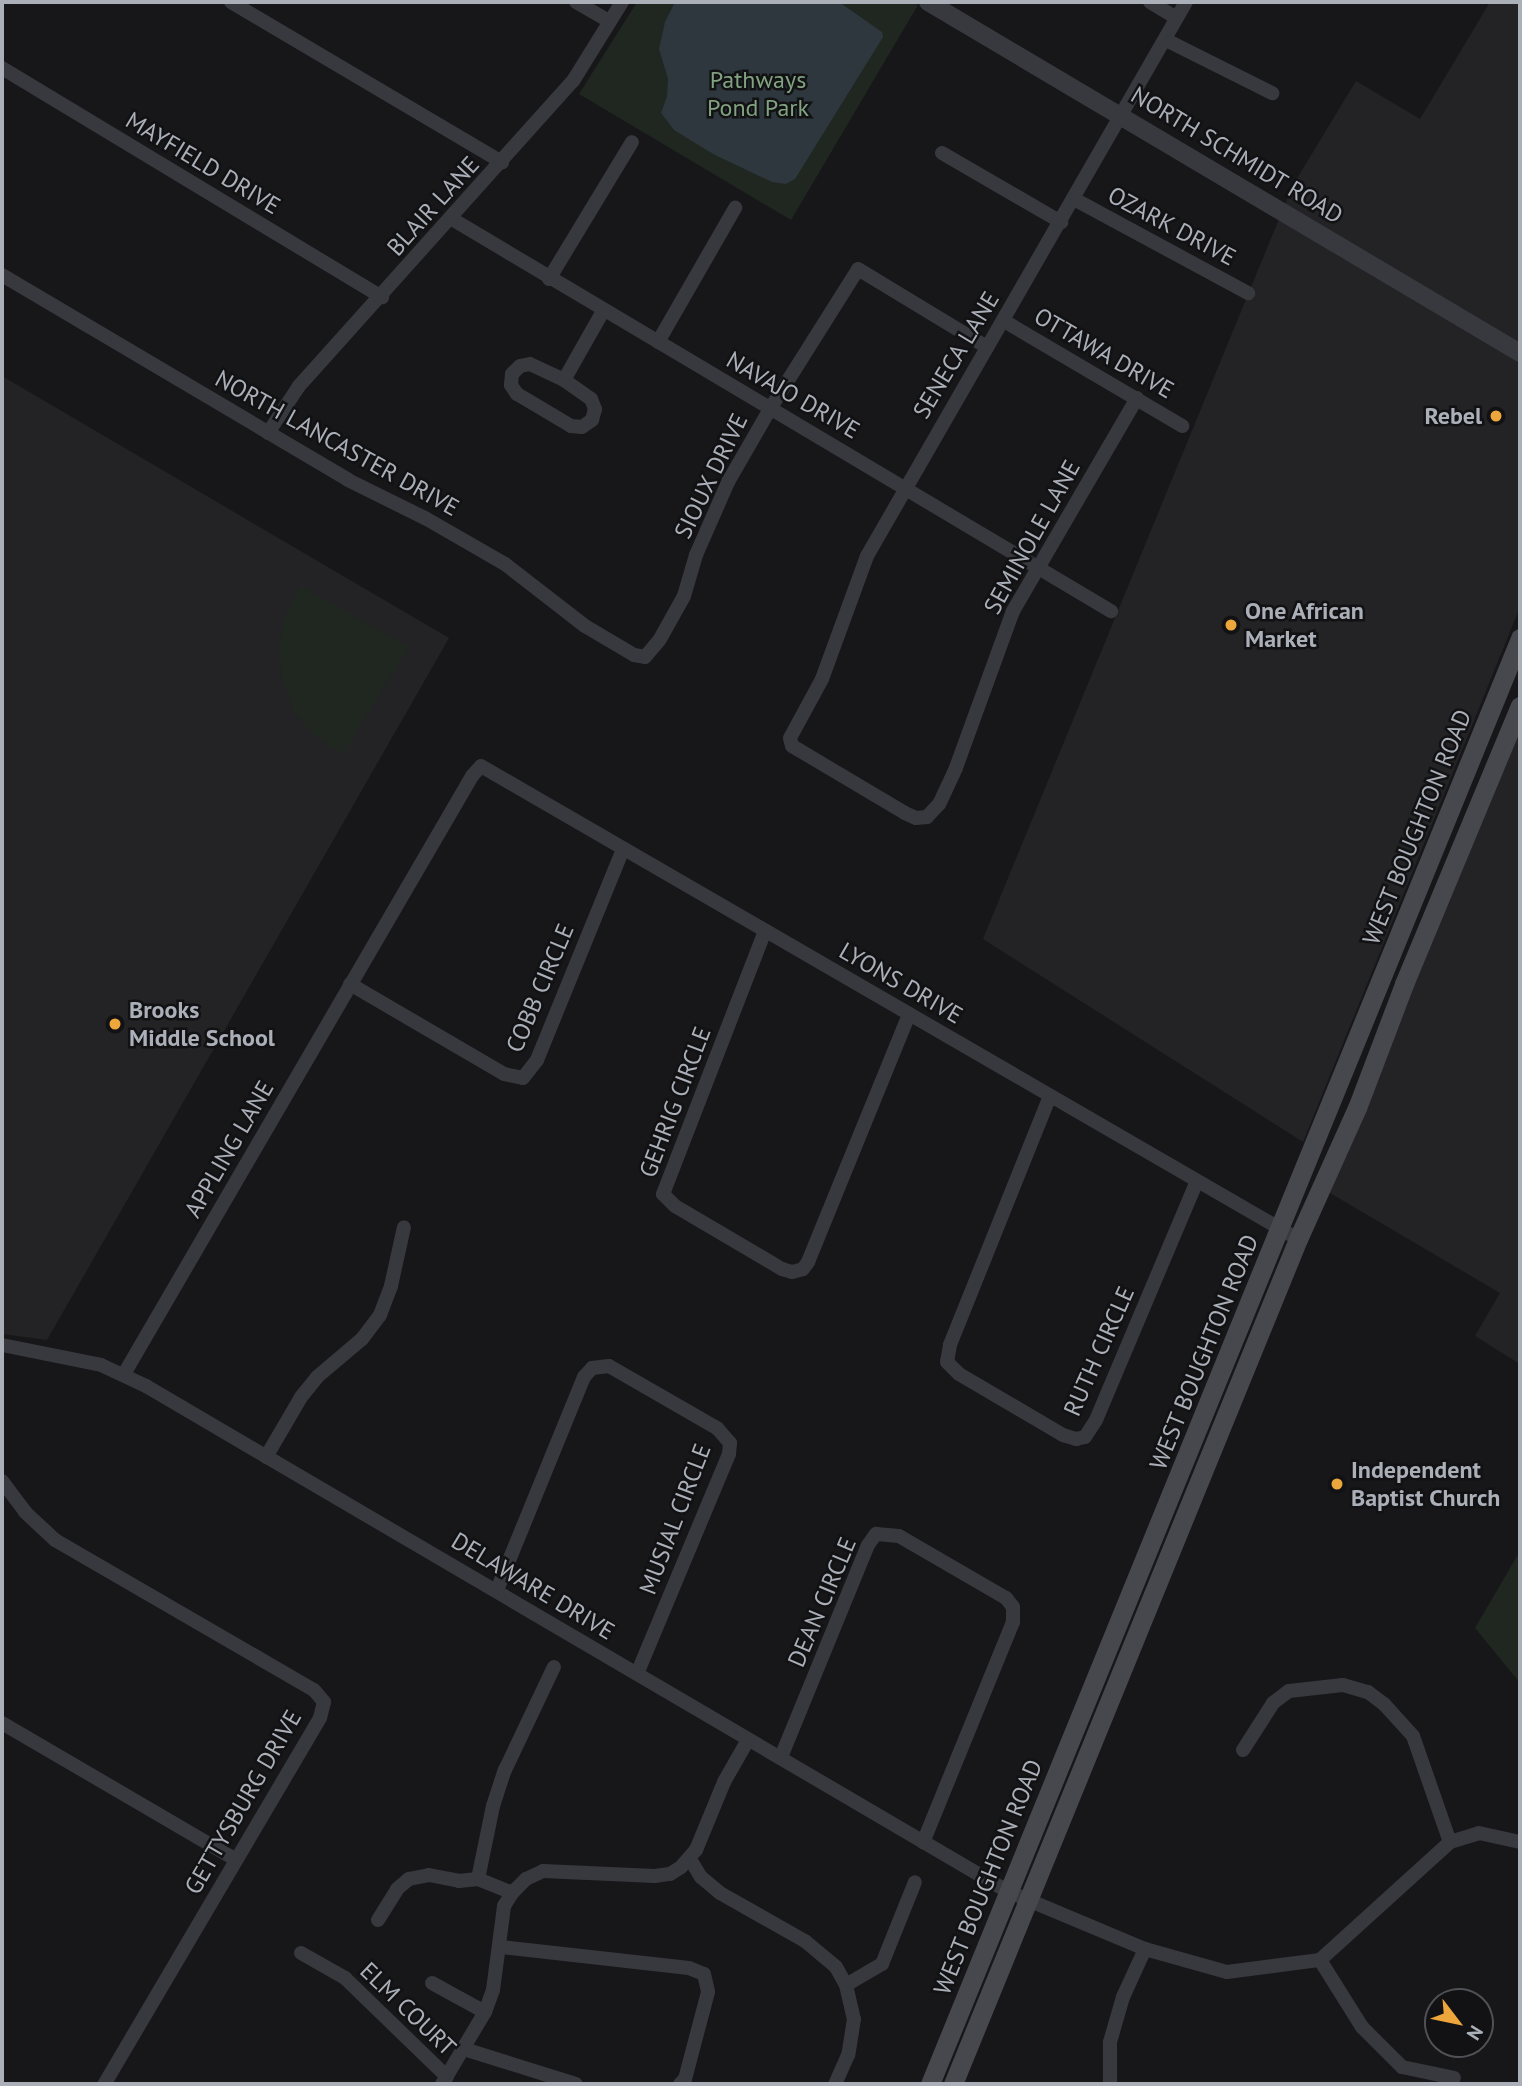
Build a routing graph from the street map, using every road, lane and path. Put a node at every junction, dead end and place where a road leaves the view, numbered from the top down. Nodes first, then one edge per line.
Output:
1 (231, 2) edge
2 (576, 2) edge
3 (622, 2) edge
4 (928, 2) edge
5 (1150, 2) edge
6 (1186, 2) edge
7 (1177, 18) junction
8 (610, 22) junction
9 (1166, 40) junction
10 (2, 68) edge
11 (1272, 93) dead end
12 (1122, 115) junction
13 (632, 142) dead end
14 (942, 153) dead end
15 (502, 162) junction
16 (1074, 199) junction
17 (735, 208) dead end
18 (452, 219) junction
19 (1061, 222) junction
20 (2, 275) edge
21 (549, 279) junction
22 (1248, 293) dead end
23 (382, 297) junction
24 (603, 311) junction
25 (1004, 321) junction
26 (658, 342) junction
27 (987, 347) junction
28 (1520, 353) edge
29 (564, 380) junction
30 (1137, 398) junction
31 (770, 409) junction
32 (1182, 426) dead end
33 (268, 433) junction
34 (904, 487) junction
35 (1039, 566) junction
36 (1111, 611) dead end
37 (1520, 638) edge
38 (645, 657) joint
39 (1520, 706) edge
40 (481, 766) joint
41 (927, 817) joint
42 (623, 849) junction
43 (765, 931) junction
44 (350, 984) junction
45 (909, 1014) junction
46 (1050, 1096) junction
47 (1322, 1124) junction
48 (1343, 1138) junction
49 (1197, 1181) junction
50 (404, 1227) dead end
51 (1289, 1234) junction
52 (2, 1345) edge
53 (1223, 1370) junction
54 (124, 1374) junction
55 (1240, 1382) junction
56 (266, 1457) junction
57 (2, 1480) edge
58 (497, 1590) junction
59 (554, 1667) dead end
60 (637, 1674) junction
61 (2, 1723) edge
62 (748, 1740) junction
63 (1243, 1750) dead end
64 (780, 1757) junction
65 (923, 1842) junction
66 (1450, 1842) junction
67 (1520, 1842) edge
68 (235, 1859) junction
69 (690, 1859) junction
70 (478, 1879) junction
71 (915, 1882) dead end
72 (1007, 1891) junction
73 (512, 1893) junction
74 (1027, 1900) junction
75 (378, 1920) dead end
76 (500, 1947) junction
77 (1145, 1949) junction
78 (301, 1953) dead end
79 (1320, 1960) junction
80 (432, 1983) dead end
81 (846, 1985) junction
82 (485, 2012) junction
83 (464, 2049) junction
84 (1454, 2078) dead end
85 (444, 2081) edge
86 (104, 2084) edge
87 (576, 2084) edge
88 (680, 2084) edge
89 (835, 2084) edge
90 (930, 2084) edge
91 (953, 2084) edge
92 (1110, 2084) edge

1 - 15 street
2 - 8 street
3 - 8 street, BLAIR LANE
4 - 12 street, NORTH SCHMIDT ROAD
5 - 7 street
6 - 7 street, SENECA LANE
7 - 9 street, SENECA LANE
8 - 15 street, BLAIR LANE
9 - 11 street
9 - 12 street, SENECA LANE
10 - 23 street, MAYFIELD DRIVE
12 - 16 street, SENECA LANE
12 - 28 street, NORTH SCHMIDT ROAD
13 - 21 street
14 - 19 street
15 - 18 street, BLAIR LANE
16 - 19 street, SENECA LANE
16 - 22 street, OZARK DRIVE
17 - 26 street
18 - 21 street, NAVAJO DRIVE
18 - 23 street, BLAIR LANE
19 - 25 street, SENECA LANE
20 - 33 street, NORTH LANCASTER DRIVE
21 - 24 street, NAVAJO DRIVE
23 - 33 street, BLAIR LANE
24 - 26 street, NAVAJO DRIVE
24 - 29 street
25 - 27 street, SENECA LANE
25 - 30 street, OTTAWA DRIVE
26 - 31 street, NAVAJO DRIVE
27 - 31 street, SIOUX DRIVE
27 - 34 street, SENECA LANE
29 - 29 street
30 - 32 street, OTTAWA DRIVE
30 - 35 street, SEMINOLE LANE
31 - 34 street, NAVAJO DRIVE
31 - 38 street, SIOUX DRIVE
33 - 38 street, NORTH LANCASTER DRIVE
34 - 35 street, NAVAJO DRIVE
34 - 41 street, SENECA LANE
35 - 36 street, NAVAJO DRIVE
35 - 41 street, SEMINOLE LANE
37 - 47 main road, WEST BOUGHTON ROAD
39 - 48 main road, WEST BOUGHTON ROAD
40 - 42 street, LYONS DRIVE
40 - 44 street, APPLING LANE
42 - 43 street, LYONS DRIVE
42 - 44 street, COBB CIRCLE
43 - 45 street, LYONS DRIVE
43 - 45 street, GEHRIG CIRCLE
44 - 54 street, APPLING LANE
45 - 46 street, LYONS DRIVE
46 - 49 street, LYONS DRIVE
46 - 49 street, RUTH CIRCLE
47 - 48 street
47 - 51 main road, WEST BOUGHTON ROAD
48 - 51 main road, WEST BOUGHTON ROAD
49 - 51 street, LYONS DRIVE
50 - 56 street
51 - 53 main road, WEST BOUGHTON ROAD
51 - 55 main road, WEST BOUGHTON ROAD
52 - 54 street, DELAWARE DRIVE
53 - 55 street
53 - 72 main road, WEST BOUGHTON ROAD
54 - 56 street, DELAWARE DRIVE
55 - 74 main road, WEST BOUGHTON ROAD
56 - 58 street, DELAWARE DRIVE
57 - 68 street, GETTYSBURG DRIVE
58 - 60 street, DELAWARE DRIVE
58 - 60 street, MUSIAL CIRCLE
59 - 70 street
60 - 62 street, DELAWARE DRIVE
61 - 68 street
62 - 64 street, DELAWARE DRIVE
62 - 69 street
63 - 66 street
64 - 65 street, DELAWARE DRIVE
64 - 65 street, DEAN CIRCLE
65 - 72 street, DELAWARE DRIVE
66 - 67 street
66 - 79 street
68 - 86 street, GETTYSBURG DRIVE
69 - 73 street
69 - 81 street
70 - 73 street
70 - 75 street
71 - 81 street
72 - 74 street, DELAWARE DRIVE
72 - 90 main road, WEST BOUGHTON ROAD
73 - 76 street
74 - 77 street, DELAWARE DRIVE
74 - 91 main road, WEST BOUGHTON ROAD
76 - 82 street
76 - 88 street
77 - 79 street, DELAWARE DRIVE
77 - 92 street
78 - 85 street, ELM COURT
79 - 84 street
80 - 82 street
81 - 89 street
82 - 83 street
83 - 85 street
83 - 87 street

